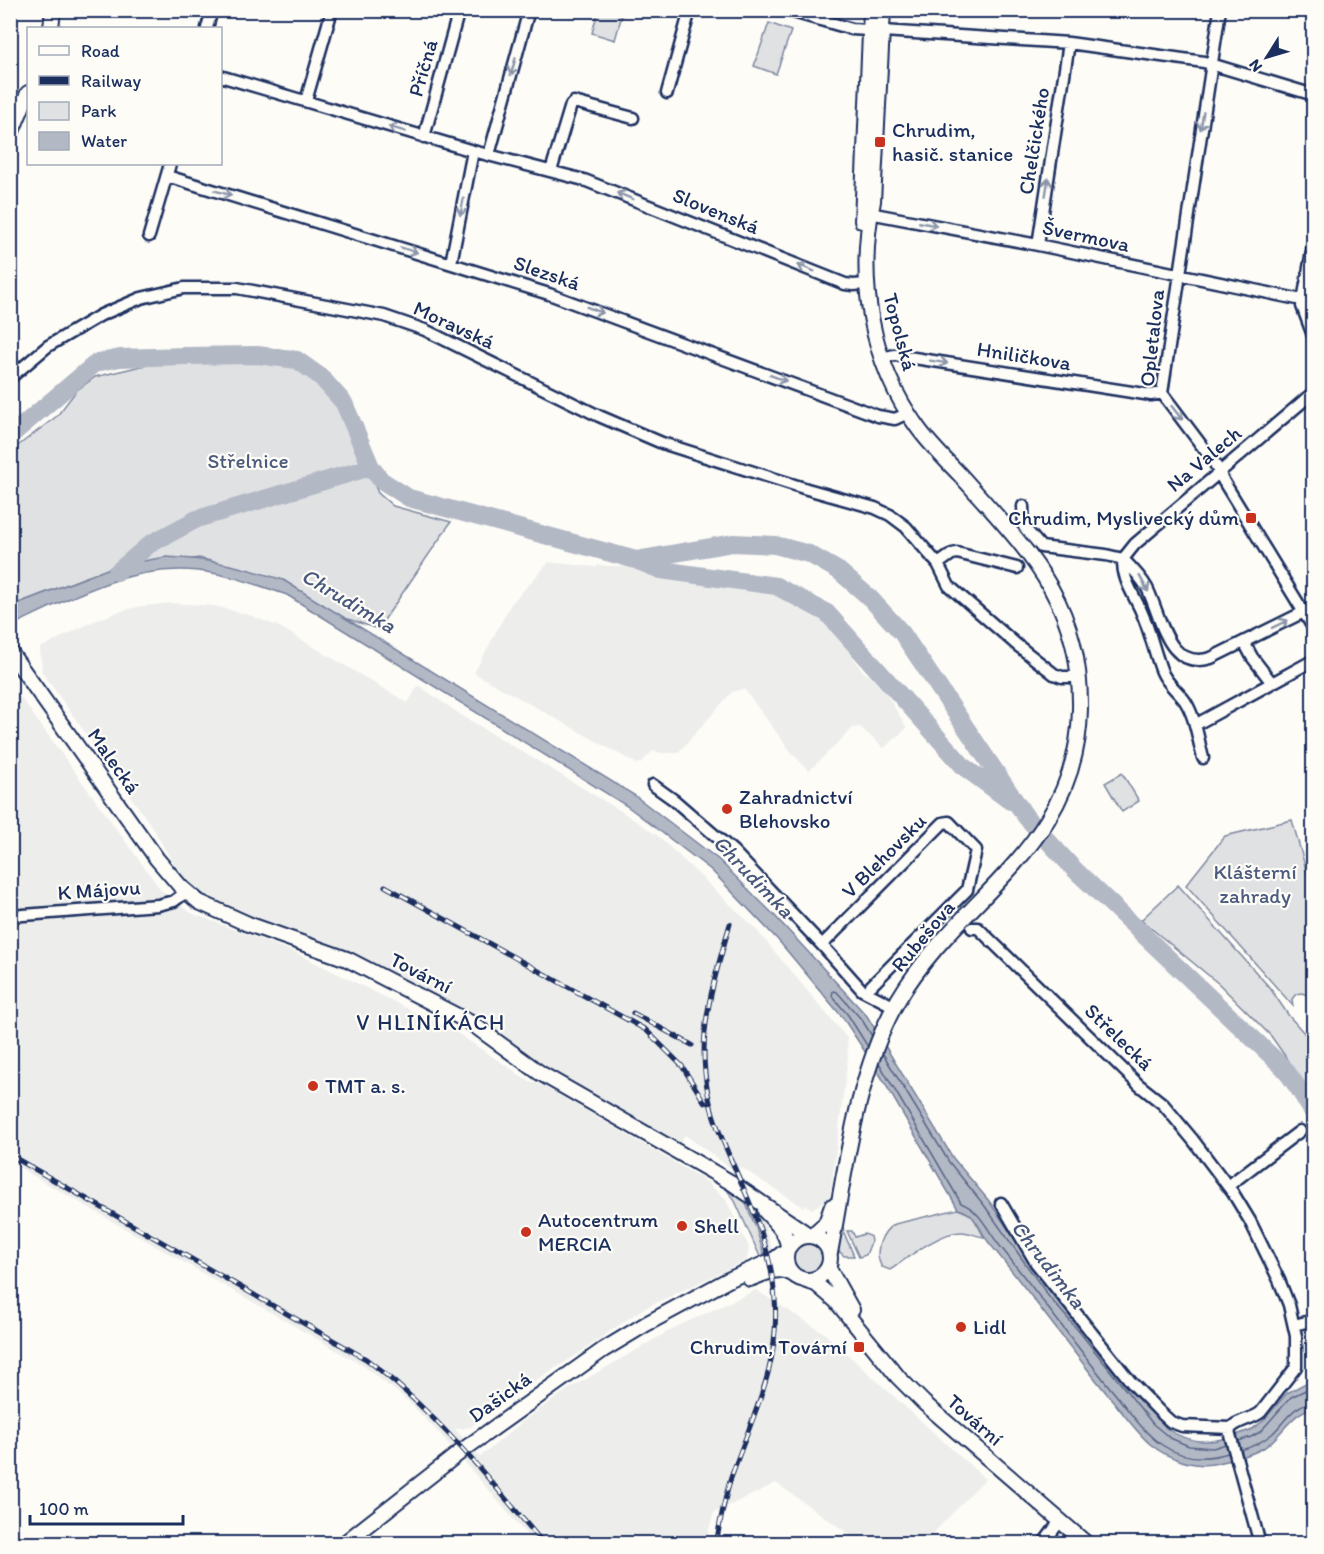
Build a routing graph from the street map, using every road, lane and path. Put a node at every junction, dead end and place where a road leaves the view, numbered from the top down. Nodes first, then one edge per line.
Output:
1 (53, 10) edge
2 (212, 10) edge
3 (332, 10) edge
4 (459, 10) edge
5 (529, 10) edge
6 (690, 10) edge
7 (786, 10) edge
8 (871, 10) edge
9 (883, 10) edge
10 (1220, 10) edge
11 (51, 27) edge
12 (207, 27) edge
13 (875, 30) junction
14 (1069, 43) junction
15 (1211, 63) junction
16 (222, 77) edge
17 (667, 93) dead end
18 (27, 95) edge
19 (1314, 95) edge
20 (306, 101) junction
21 (633, 118) dead end
22 (10, 136) edge
23 (424, 136) junction
24 (473, 151) junction
25 (489, 155) junction
26 (170, 165) edge
27 (551, 171) junction
28 (167, 176) junction
29 (866, 212) junction
30 (149, 236) dead end
31 (1314, 240) edge
32 (1038, 245) junction
33 (452, 262) junction
34 (1178, 276) junction
35 (864, 284) junction
36 (1302, 300) junction
37 (1314, 338) edge
38 (881, 358) junction
39 (10, 378) edge
40 (1314, 392) edge
41 (1162, 393) junction
42 (905, 414) junction
43 (1219, 471) junction
44 (1023, 506) dead end
45 (1123, 559) junction
46 (938, 564) junction
47 (1017, 568) dead end
48 (1314, 607) edge
49 (1303, 612) junction
50 (1314, 629) edge
51 (1244, 642) junction
52 (10, 652) edge
53 (1314, 660) edge
54 (1074, 677) junction
55 (1272, 683) junction
56 (1195, 725) junction
57 (1203, 758) dead end
58 (653, 785) dead end
59 (186, 892) junction
60 (10, 916) edge
61 (972, 928) dead end
62 (822, 945) junction
63 (871, 986) dead end
64 (891, 1006) junction
65 (865, 1070) junction
66 (1300, 1131) dead end
67 (1228, 1186) junction
68 (747, 1193) junction
69 (1001, 1203) dead end
70 (810, 1236) junction
71 (788, 1248) junction
72 (830, 1252) junction
73 (828, 1268) junction
74 (799, 1278) junction
75 (692, 1300) junction
76 (1314, 1320) edge
77 (1294, 1325) junction
78 (871, 1342) junction
79 (1230, 1432) junction
80 (1060, 1521) junction
81 (343, 1544) edge
82 (1042, 1544) edge
83 (1087, 1544) edge
84 (1260, 1544) edge

1 - 11 street
2 - 12 street
3 - 20 street
4 - 23 street, Příčná
5 -> 25 street
6 - 17 street
7 - 13 street
8 - 13 street, Topolská
9 - 13 street, Topolská
10 - 15 street, Opletalova
13 - 14 street
13 - 29 street, Topolská
14 - 15 street
32 -> 14 street, Chelčického
15 - 19 street
15 -> 34 street, Opletalova
16 - 20 street, Slovenská
18 - 22 street
23 -> 20 street, Slovenská
21 - 27 street
23 - 24 street, Slovenská
24 - 25 street, Slovenská
24 -> 33 street
25 - 27 street, Slovenská
26 - 28 street
35 -> 27 street, Slovenská
28 - 30 street
28 -> 33 street, Slezská
29 -> 32 street, Švermova
29 - 35 street, Topolská
31 - 36 street
32 - 34 street, Švermova
33 -> 42 street, Slezská
34 - 36 street, Švermova
34 - 41 street, Opletalova
35 - 38 street, Topolská
35 - 42 street, Topolská
36 - 37 street
38 -> 41 street, Hniličkova
38 - 42 street, Topolská
39 - 46 street, Moravská
40 - 43 street, Na Valech
41 -> 43 street, Opletalova
42 - 54 street, Topolská
43 - 45 street, Na Valech
43 - 49 street, Opletalova
44 - 45 street
45 -> 51 street
45 - 56 street
46 - 47 street
46 - 54 street
48 - 49 street
49 - 50 street, Opletalova
51 -> 49 street
51 - 55 street
52 - 59 street, Malecká
53 - 55 street
54 - 64 street, Rubešova
55 - 56 street
56 - 57 street
58 - 62 street
59 - 60 street, K Májovu
59 - 68 street, Tovární
61 - 67 street, Střelecká
62 - 63 street, V Blehovsku
62 - 64 street
64 - 65 street, Rubešova
65 - 70 street, Rubešova
65 - 72 street, Rubešova
66 - 67 street
67 - 77 street, Střelecká
68 - 70 street, Tovární
68 - 71 street, Tovární
69 - 79 street
70 - 71 street
70 - 72 street
71 - 74 street
71 - 75 street, Dašická
72 - 73 street
73 - 74 street
73 - 78 street, Tovární
74 - 75 street, Dašická
74 - 78 street, Tovární
75 - 81 street, Dašická
76 - 77 street
77 - 79 street, Střelecká
78 - 80 street, Tovární
79 - 84 street
80 - 82 street
80 - 83 street, Tovární

